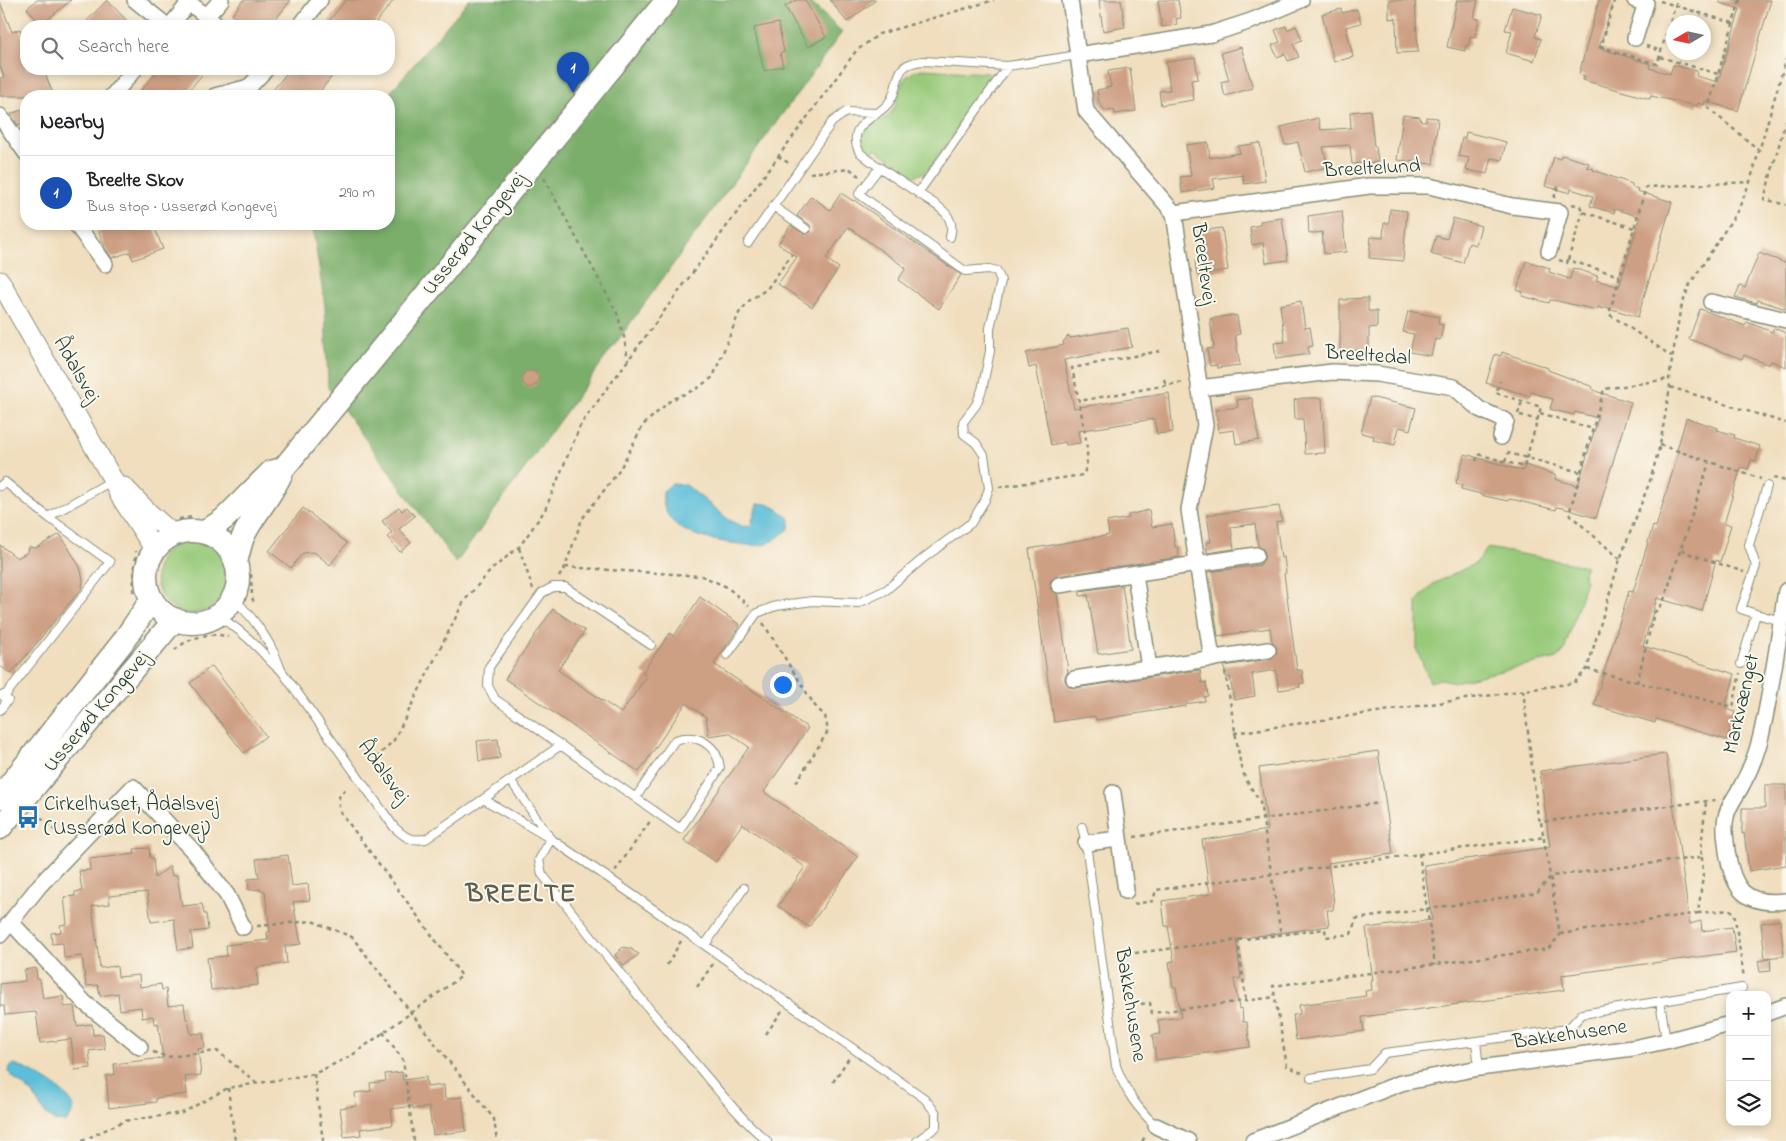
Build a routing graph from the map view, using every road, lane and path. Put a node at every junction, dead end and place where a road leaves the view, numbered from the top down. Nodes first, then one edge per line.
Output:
1 (135, 0) edge
2 (220, 0) edge
3 (320, 0) edge
4 (667, 0) edge
5 (994, 0) edge
6 (1070, 0) edge
7 (1301, 0) edge
8 (1677, 0) edge
9 (1740, 0) edge
10 (188, 1) edge
11 (1640, 2) edge
12 (1675, 6) junction
13 (160, 20) edge
14 (173, 20) edge
15 (210, 20) edge
16 (213, 20) edge
17 (305, 20) edge
18 (1733, 23) junction
19 (1635, 38) dead end
20 (1078, 55) junction
21 (1786, 59) edge
22 (1008, 66) junction
23 (1785, 66) edge
24 (1718, 74) junction
25 (130, 75) edge
26 (260, 75) edge
27 (117, 90) edge
28 (238, 90) edge
29 (878, 113) junction
30 (0, 116) edge
31 (1786, 120) edge
32 (20, 144) edge
33 (1760, 152) junction
34 (778, 156) junction
35 (535, 161) junction
36 (880, 166) junction
37 (798, 169) junction
38 (807, 173) dead end
39 (868, 182) junction
40 (1750, 182) junction
41 (1558, 184) dead end
42 (918, 193) junction
43 (1559, 200) dead end
44 (1564, 202) dead end
45 (1786, 205) edge
46 (773, 206) junction
47 (1583, 212) junction
48 (1174, 213) junction
49 (1634, 228) junction
50 (806, 229) dead end
51 (80, 230) edge
52 (950, 237) dead end
53 (748, 242) dead end
54 (1549, 251) joint
55 (792, 254) dead end
56 (1568, 260) junction
57 (105, 264) dead end
58 (1620, 276) junction
59 (0, 282) edge
60 (1711, 302) dead end
61 (1786, 320) edge
62 (1160, 351) dead end
63 (1673, 357) junction
64 (628, 361) junction
65 (1164, 379) dead end
66 (1669, 379) junction
67 (1199, 384) junction
68 (1166, 385) junction
69 (1670, 388) junction
70 (1079, 400) junction
71 (1540, 413) dead end
72 (1518, 414) dead end
73 (1538, 420) dead end
74 (1786, 423) edge
75 (1593, 429) junction
76 (1501, 437) dead end
77 (1660, 445) junction
78 (1506, 462) dead end
79 (1709, 462) junction
80 (283, 469) junction
81 (1580, 472) junction
82 (113, 480) junction
83 (0, 486) edge
84 (1767, 486) joint
85 (989, 488) junction
86 (48, 517) junction
87 (202, 524) junction
88 (174, 526) junction
89 (145, 547) junction
90 (518, 548) junction
91 (1682, 549) junction
92 (1256, 556) dead end
93 (1620, 560) junction
94 (244, 564) junction
95 (1198, 564) junction
96 (1134, 574) junction
97 (1753, 575) junction
98 (1059, 585) dead end
99 (553, 587) junction
100 (1786, 591) edge
101 (143, 598) junction
102 (234, 598) junction
103 (537, 600) junction
104 (255, 606) dead end
105 (1756, 614) junction
106 (217, 616) junction
107 (175, 619) junction
108 (1782, 621) junction
109 (232, 640) dead end
110 (651, 645) dead end
111 (1268, 650) dead end
112 (172, 653) dead end
113 (727, 655) dead end
114 (1217, 658) junction
115 (1741, 664) joint
116 (1149, 668) junction
117 (1587, 669) junction
118 (281, 670) junction
119 (1074, 679) dead end
120 (1636, 683) junction
121 (1523, 690) junction
122 (2, 695) edge
123 (0, 710) edge
124 (1234, 733) junction
125 (561, 745) junction
126 (376, 758) dead end
127 (511, 781) junction
128 (346, 788) dead end
129 (1114, 793) dead end
130 (0, 797) edge
131 (636, 798) junction
132 (1735, 798) junction
133 (485, 800) junction
134 (23, 801) junction
135 (1706, 802) junction
136 (1380, 803) dead end
137 (656, 812) junction
138 (1264, 819) junction
139 (1541, 822) junction
140 (1082, 827) dead end
141 (0, 828) edge
142 (1545, 836) junction
143 (551, 839) junction
144 (1120, 839) junction
145 (1086, 842) junction
146 (74, 849) junction
147 (1419, 853) junction
148 (1702, 857) junction
149 (1271, 873) junction
150 (1551, 876) junction
151 (610, 878) junction
152 (744, 888) dead end
153 (1126, 891) dead end
154 (1786, 900) edge
155 (1137, 904) dead end
156 (1427, 909) junction
157 (1698, 913) junction
158 (11, 922) junction
159 (244, 927) joint
160 (686, 932) junction
161 (1560, 934) junction
162 (0, 935) edge
163 (1282, 935) junction
164 (1238, 940) junction
165 (705, 945) junction
166 (1135, 953) dead end
167 (719, 955) junction
168 (667, 965) dead end
169 (1435, 965) junction
170 (1744, 979) dead end
171 (697, 987) dead end
172 (1742, 988) dead end
173 (1275, 997) junction
174 (1246, 1001) junction
175 (1660, 1001) junction
176 (787, 1003) junction
177 (1141, 1004) dead end
178 (1786, 1006) edge
179 (1771, 1011) edge
180 (411, 1012) junction
181 (1726, 1025) edge
182 (383, 1032) junction
183 (766, 1034) dead end
184 (1666, 1041) junction
185 (1476, 1042) junction
186 (140, 1047) joint
187 (854, 1050) junction
188 (1479, 1068) junction
189 (314, 1074) junction
190 (1311, 1078) joint
191 (257, 1082) junction
192 (833, 1082) dead end
193 (228, 1088) junction
194 (1156, 1126) joint
195 (82, 1141) edge
196 (235, 1141) edge
197 (323, 1141) edge
198 (414, 1141) edge
199 (498, 1141) edge
200 (767, 1141) edge
201 (917, 1141) edge
202 (1188, 1141) edge
203 (1253, 1141) edge

1 - 13 street
2 - 16 street
3 - 17 street
4 - 35 main road, Usserød Kongevej
5 - 34 path
6 - 20 street, Breeltevej
7 - 20 street
8 - 12 path
9 - 18 path
10 - 14 street
10 - 15 street
11 - 12 path
11 - 19 street
12 - 18 path
12 - 24 path
18 - 24 path
20 - 22 lane
20 - 48 street, Breeltevej
21 - 23 path
22 - 29 lane
22 - 42 lane
23 - 33 path
24 - 33 path
25 - 27 street
26 - 28 street
29 - 36 lane
29 - 37 lane
30 - 32 street
31 - 45 path
33 - 40 path
34 - 37 path
34 - 64 path
35 - 64 path
35 - 80 main road, Usserød Kongevej
36 - 39 lane
36 - 42 lane
37 - 46 lane
38 - 39 path
39 - 85 lane
40 - 49 path
40 - 63 path
41 - 43 path
42 - 52 lane
44 - 47 path
46 - 50 lane
46 - 53 lane
47 - 49 path
47 - 56 path
48 - 54 street, Breeltelund
48 - 67 street, Breeltevej
49 - 58 path
51 - 57 street
54 - 56 path
55 - 99 path
56 - 58 path
58 - 63 path
59 - 82 street, Ådalsvej
60 - 61 street
62 - 70 path
63 - 66 path
64 - 90 path
65 - 68 path
66 - 69 path
66 - 75 path
67 - 68 path
67 - 76 street, Breeltedal
67 - 95 street, Breeltevej
68 - 70 path
69 - 74 path
69 - 77 path
70 - 85 path
71 - 75 path
72 - 73 path
75 - 81 path
77 - 79 path
77 - 93 path
78 - 81 path
79 - 84 path
79 - 91 path
80 - 87 main road, Usserød Kongevej
80 - 94 main road, Usserød Kongevej
81 - 93 path
82 - 86 lane
82 - 88 street, Ådalsvej
82 - 89 street, Ådalsvej
83 - 86 lane
84 - 97 lane
85 - 113 lane
86 - 122 lane
87 - 88 main road
87 - 88 path
87 - 94 main road
88 - 89 main road
89 - 101 main road
89 - 101 path
90 - 103 path
90 - 126 path
91 - 97 path
91 - 120 path
92 - 95 street
93 - 117 path
94 - 102 main road
94 - 104 path
95 - 96 street
95 - 114 street, Breeltevej
96 - 98 street
96 - 116 street
97 - 105 lane
99 - 103 lane
99 - 110 lane
100 - 108 street, Markvænget
101 - 107 main road
101 - 130 main road, Usserød Kongevej
102 - 106 main road
102 - 118 lane, Ådalsvej
103 - 125 lane
105 - 108 lane
105 - 115 lane
106 - 107 main road
106 - 118 lane, Ådalsvej
107 - 134 main road, Usserød Kongevej
108 - 132 street, Markvænget
109 - 112 path
111 - 114 street
114 - 116 street
114 - 124 path
115 - 120 path
116 - 119 street
117 - 120 path
117 - 121 path
118 - 133 lane, Ådalsvej
121 - 124 path
121 - 139 path
122 - 123 lane
124 - 138 path
125 - 127 lane
125 - 131 lane
127 - 133 lane
127 - 143 lane
128 - 180 path
129 - 144 street
131 - 137 lane
131 - 137 lane
132 - 135 path
132 - 154 street, Markvænget
133 - 143 lane
134 - 141 main road, Usserød Kongevej
134 - 146 path
135 - 139 path
135 - 148 path
136 - 138 path
137 - 151 path
138 - 144 path
138 - 149 path
139 - 142 path
140 - 145 lane, Bakkehusene
142 - 147 path
142 - 150 path
143 - 151 lane
143 - 200 lane
144 - 145 street
144 - 153 street
145 - 194 lane, Bakkehusene
146 - 158 street
146 - 159 street
147 - 149 path
147 - 156 path
148 - 150 path
148 - 157 path
149 - 155 path
149 - 163 path
150 - 156 path
150 - 161 path
151 - 160 lane
152 - 165 lane
156 - 163 path
156 - 169 path
157 - 161 path
157 - 170 path
158 - 162 street
158 - 186 street
159 - 180 path
160 - 165 lane
160 - 168 path
161 - 169 path
163 - 164 path
164 - 166 path
164 - 174 path
165 - 167 lane
167 - 171 path
167 - 176 lane
169 - 173 path
172 - 175 lane, Bakkehusene
173 - 174 path
173 - 190 path
174 - 177 path, Bakkehusene
175 - 184 lane
175 - 185 lane, Bakkehusene
176 - 183 path
176 - 187 lane
178 - 179 street
180 - 182 path
180 - 199 path
181 - 184 street, Bakkehusene
182 - 189 path
182 - 198 path
184 - 188 street, Bakkehusene
185 - 188 lane
185 - 190 lane, Bakkehusene
186 - 191 path
187 - 192 path
187 - 201 lane
188 - 203 street, Bakkehusene
189 - 191 path
189 - 197 path
191 - 193 path
193 - 195 path
193 - 196 path
194 - 202 street, Bakkehusene

